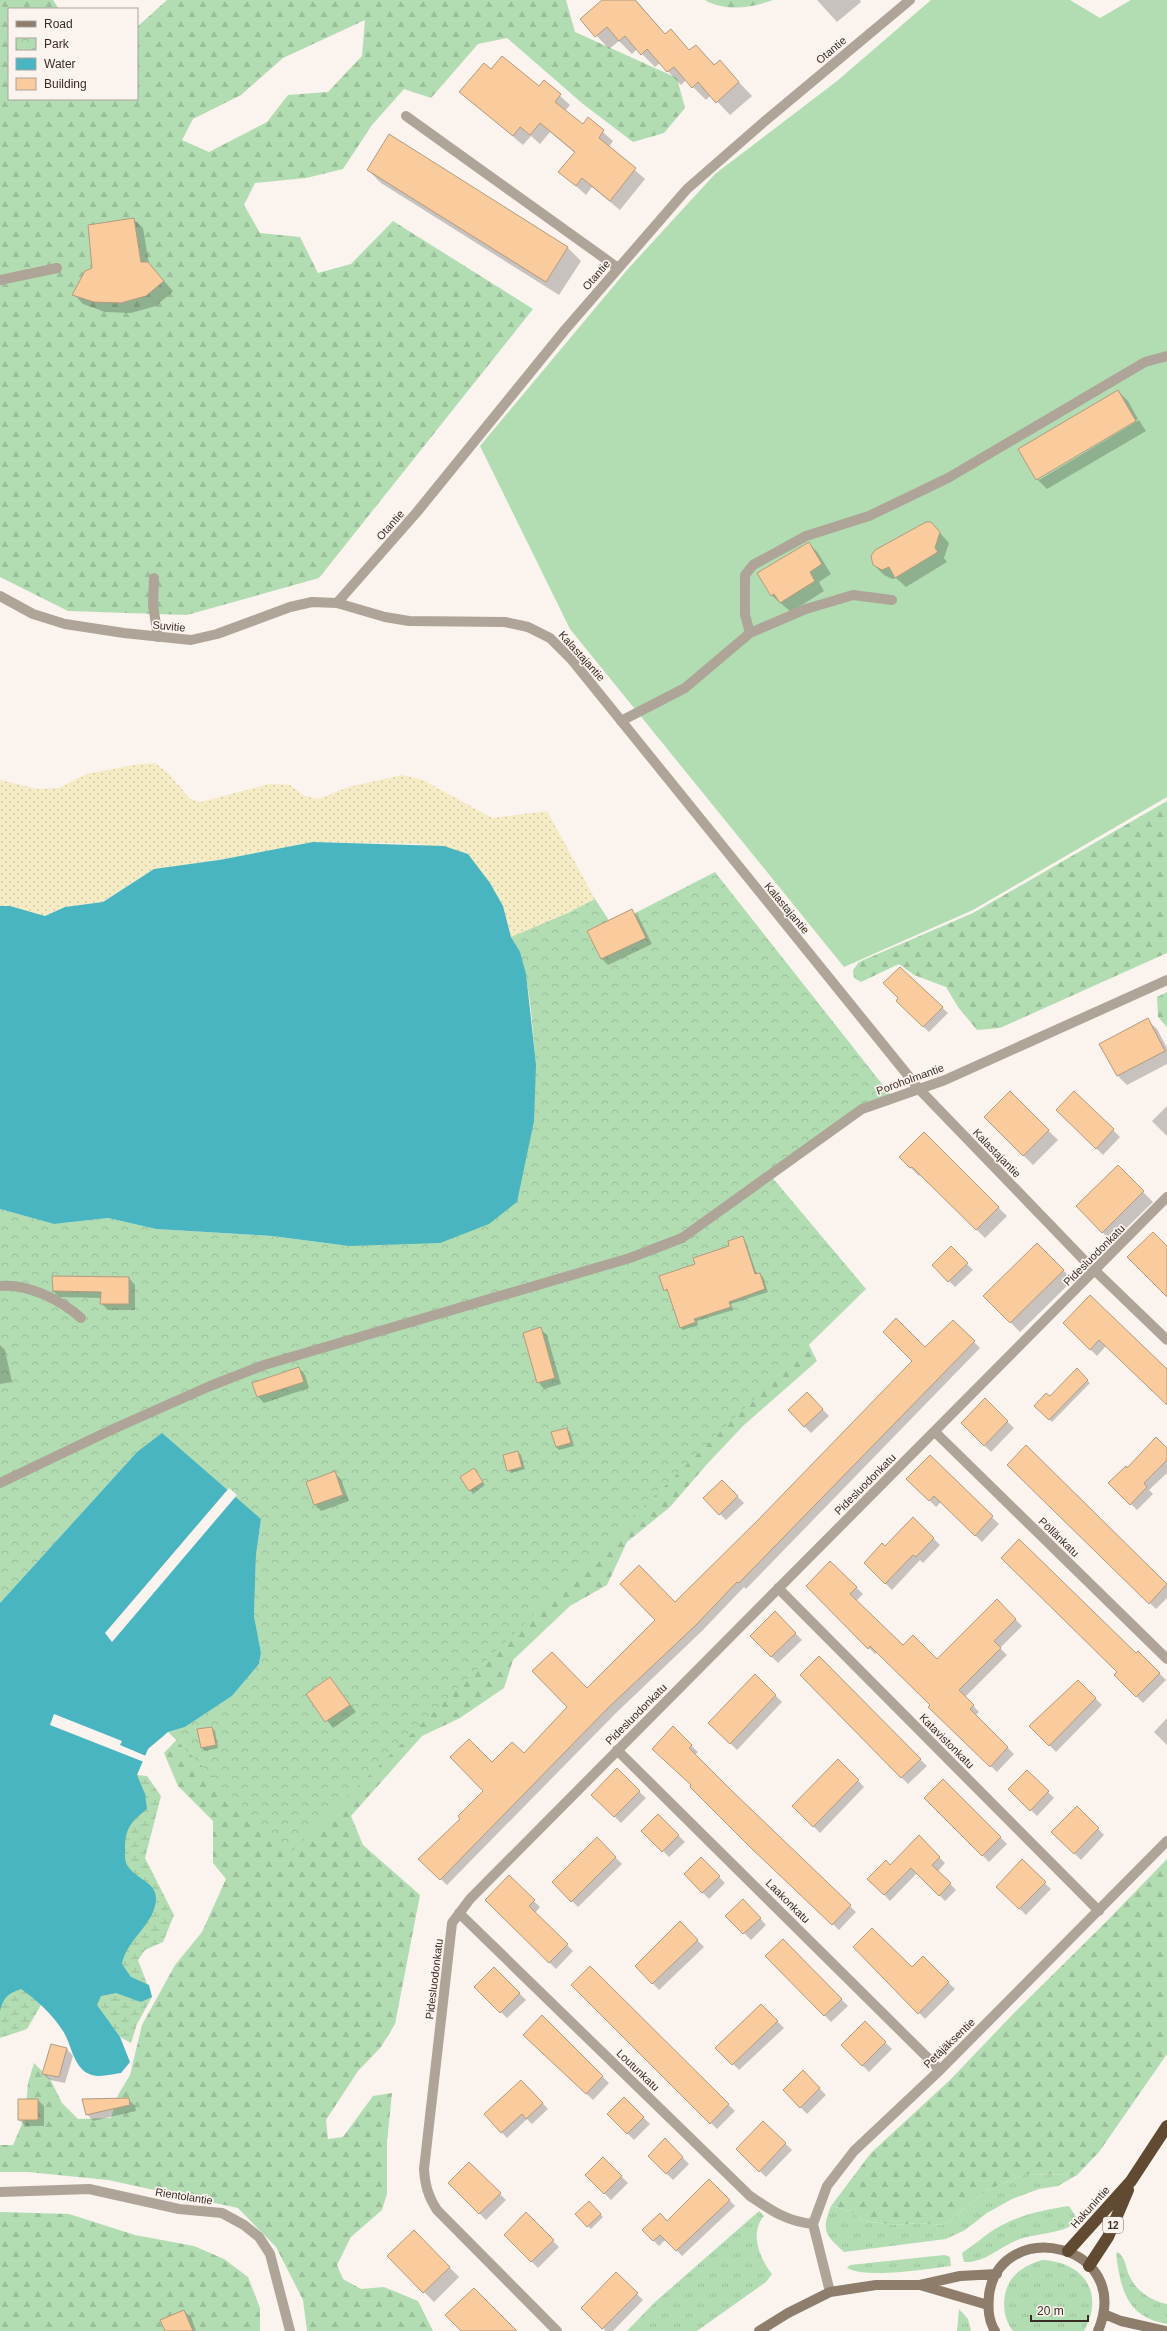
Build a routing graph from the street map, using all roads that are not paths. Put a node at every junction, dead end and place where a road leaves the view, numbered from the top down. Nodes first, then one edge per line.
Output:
1 (910, 0) edge
2 (406, 116) dead end
3 (58, 268) dead end
4 (618, 268) junction
5 (0, 280) edge
6 (1167, 356) edge
7 (154, 578) dead end
8 (0, 596) edge
9 (892, 600) dead end
10 (338, 603) junction
11 (750, 633) junction
12 (158, 637) junction
13 (621, 721) junction
14 (1167, 980) edge
15 (918, 1089) junction
16 (1167, 1197) edge
17 (1096, 1270) junction
18 (0, 1286) edge
19 (81, 1318) dead end
20 (1167, 1340) edge
21 (935, 1432) junction
22 (0, 1483) edge
23 (778, 1588) junction
24 (1167, 1659) edge
25 (617, 1750) junction
26 (1167, 1841) edge
27 (1100, 1911) junction
28 (459, 1913) junction
29 (940, 2070) junction
30 (1167, 2126) edge
31 (1131, 2181) junction
32 (0, 2192) edge
33 (813, 2224) junction
34 (1068, 2251) junction
35 (1089, 2266) junction
36 (997, 2274) junction
37 (920, 2285) junction
38 (830, 2292) junction
39 (988, 2305) junction
40 (1104, 2314) junction
41 (993, 2330) edge
42 (290, 2331) edge
43 (557, 2331) edge
44 (759, 2331) edge
45 (1098, 2331) edge
46 (1165, 2331) edge

1 - 4 street, Otantie
2 - 4 street
3 - 5 street
4 - 10 street, Otantie
6 - 11 street
7 - 12 street
8 - 12 street, Suvitie
9 - 11 street
10 - 12 street, Suvitie
10 - 13 street, Kalastajantie
11 - 13 street
13 - 15 street, Kalastajantie
14 - 15 street, Poroholmantie
15 - 17 street, Kalastajantie
15 - 22 street, Poroholmantie
16 - 17 street, Pidesluodonkatu
17 - 20 street, Kalastajantie
17 - 21 street, Pidesluodonkatu
18 - 19 street
21 - 23 street, Pidesluodonkatu
21 - 24 street, Pöllänkatu
23 - 25 street, Pidesluodonkatu
23 - 27 street, Katavistonkatu
25 - 28 street, Pidesluodonkatu
25 - 29 street, Laakonkatu
26 - 27 street, Petäjäksentie
27 - 29 street, Petäjäksentie
28 - 33 street, Loutunkatu
28 - 43 street, Pidesluodonkatu
29 - 33 street, Petäjäksentie
30 - 31 highway, Hakunintie / 12
31 - 34 highway, Hakunintie / 12
31 - 35 highway, Hakunintie / 12
32 - 42 street, Rientolantie
33 - 38 street
34 - 35 street
34 - 36 street
35 - 40 street
36 - 37 street
36 - 39 street
37 - 38 street
37 - 39 street
38 - 44 street
39 - 41 street
40 - 45 street
40 - 46 street

